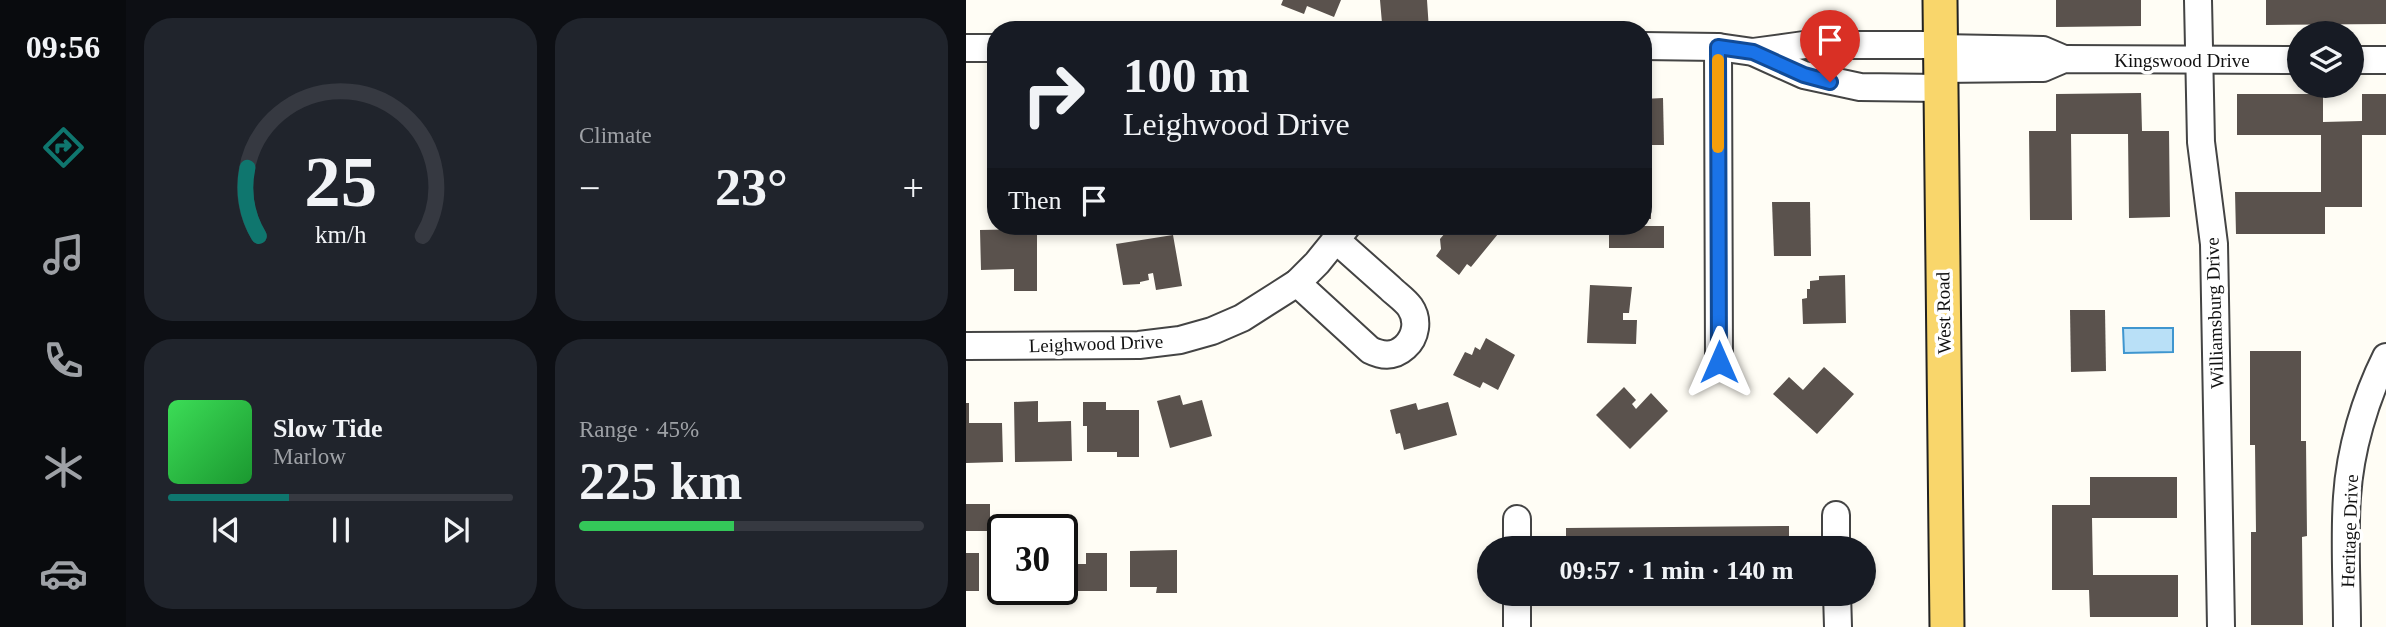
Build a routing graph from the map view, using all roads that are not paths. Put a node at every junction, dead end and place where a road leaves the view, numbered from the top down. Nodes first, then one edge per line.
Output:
1 (1940, 0) edge
2 (2198, 0) edge
3 (1652, 46) edge
4 (1718, 47) junction
5 (966, 48) edge
6 (987, 48) edge
7 (1753, 52) junction
8 (2198, 60) junction
9 (2287, 60) edge
10 (2364, 60) edge
11 (2386, 60) edge
12 (1940, 62) junction
13 (1340, 235) edge
14 (1344, 235) edge
15 (1297, 283) junction
16 (966, 346) edge
17 (2386, 357) edge
18 (1719, 362) dead end
19 (1836, 515) dead end
20 (1517, 519) dead end
21 (1517, 536) edge
22 (1836, 536) edge
23 (1517, 606) edge
24 (1837, 606) edge
25 (1517, 627) edge
26 (1838, 627) edge
27 (1947, 627) edge
28 (2221, 627) edge
29 (2347, 627) edge

1 - 12 main road, West Road
2 - 8 street, Williamsburg Drive
3 - 4 street
4 - 7 street
4 - 18 street
5 - 6 street
7 - 12 street
7 - 12 street
8 - 9 street, Kingswood Drive
8 - 12 street, Kingswood Drive
8 - 28 street, Williamsburg Drive
10 - 11 street
12 - 27 main road, West Road
13 - 15 street, Leighwood Drive
14 - 15 street, Leighwood Drive
15 - 16 street, Leighwood Drive
17 - 29 street, Heritage Drive
19 - 22 street
20 - 21 street
23 - 25 street
24 - 26 street

